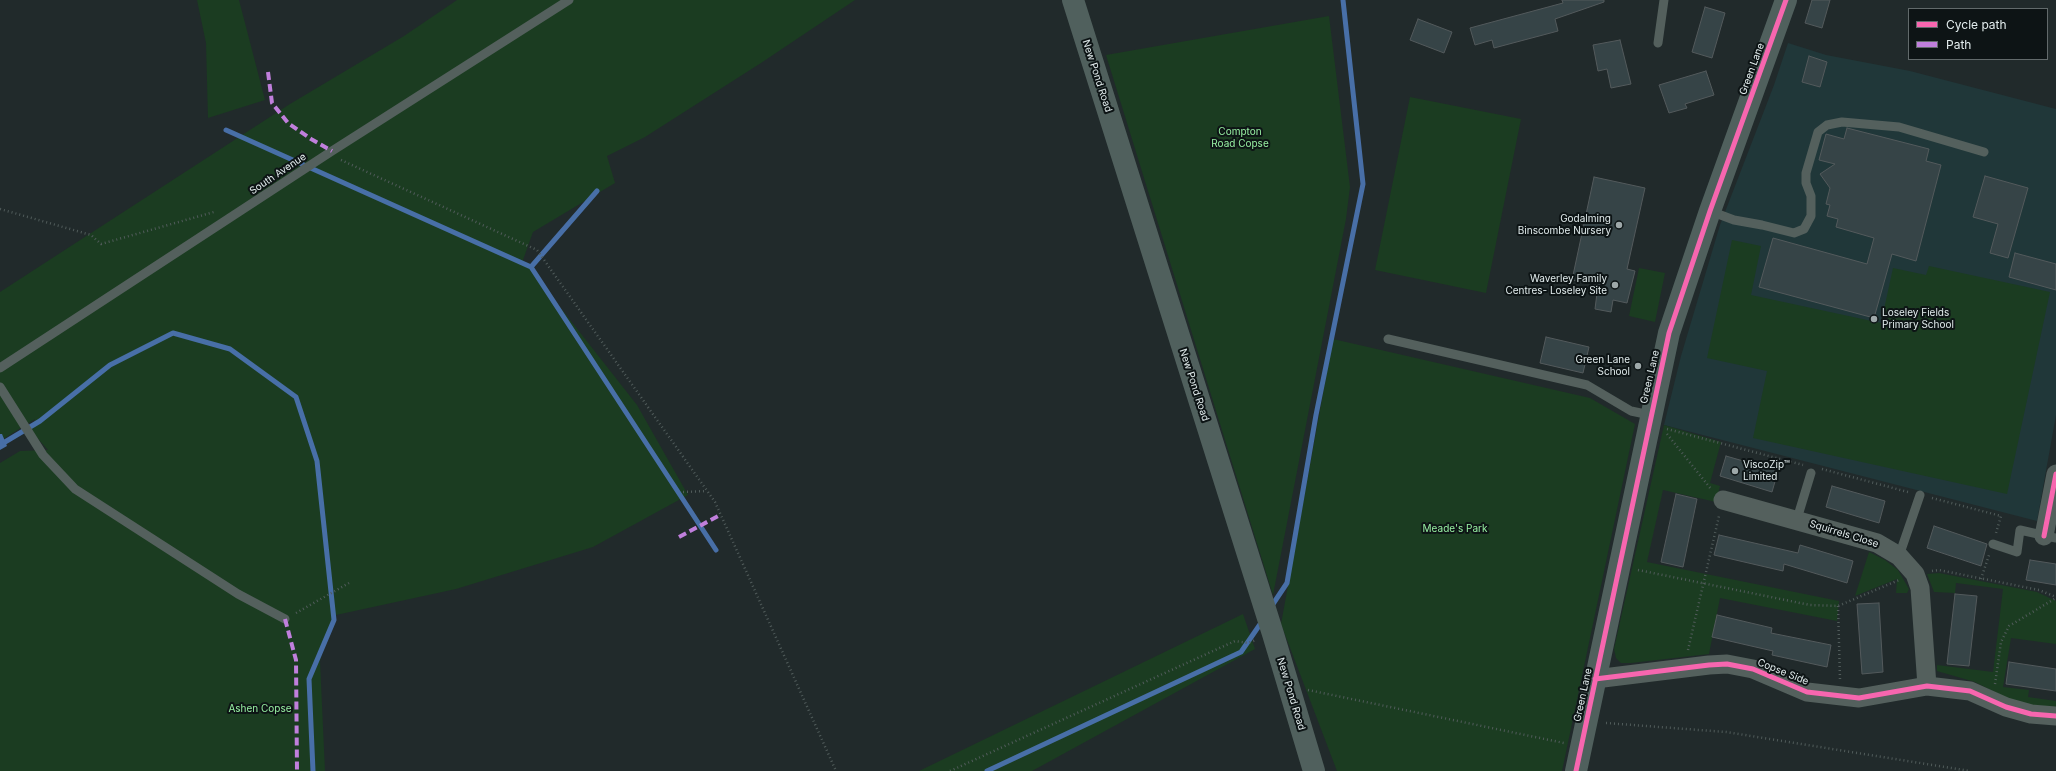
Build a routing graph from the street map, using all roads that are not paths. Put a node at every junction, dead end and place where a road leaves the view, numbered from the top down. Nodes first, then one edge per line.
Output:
1 (569, 0) edge
2 (1073, 0) edge
3 (1664, 0) edge
4 (1786, 0) edge
5 (1658, 43) dead end
6 (1984, 152) dead end
7 (1710, 211) junction
8 (1388, 339) dead end
9 (0, 368) edge
10 (0, 387) edge
11 (1650, 415) junction
12 (1808, 469) road end
13 (2056, 474) edge
14 (1920, 495) road end
15 (1723, 500) road end
16 (1797, 519) junction
17 (2050, 537) edge
18 (1992, 544) road end
19 (1899, 556) junction
20 (285, 619) road end
21 (1595, 680) junction
22 (1926, 686) junction
23 (2056, 716) edge
24 (1314, 771) edge
25 (1576, 771) edge

1 - 9 lane, South Avenue
2 - 24 main road, New Pond Road
3 - 5 lane
4 - 7 main road, Green Lane
6 - 7 lane
7 - 11 main road, Green Lane
8 - 11 lane
10 - 20 lane
11 - 21 main road, Green Lane
12 - 16 lane
13 - 17 street
14 - 19 lane
15 - 16 street, Squirrels Close
16 - 19 street, Squirrels Close
17 - 18 lane
19 - 22 street, Squirrels Close
21 - 22 street, Copse Side
21 - 25 main road, Green Lane
22 - 23 street, Copse Side

